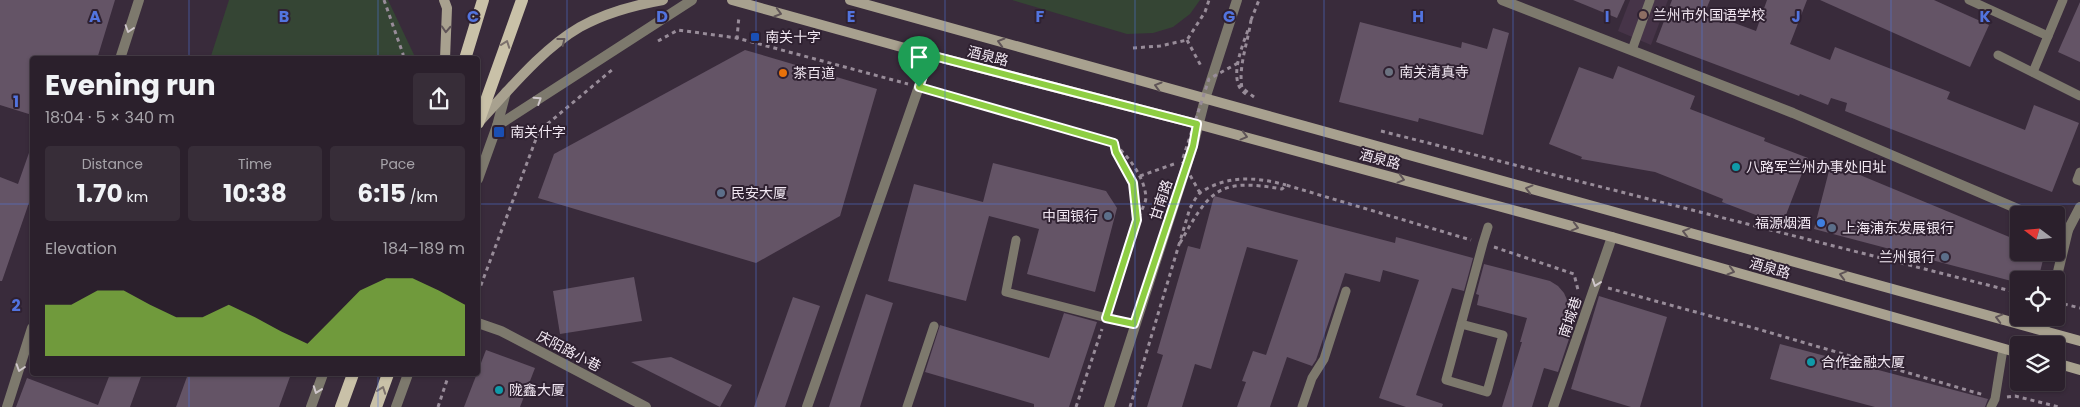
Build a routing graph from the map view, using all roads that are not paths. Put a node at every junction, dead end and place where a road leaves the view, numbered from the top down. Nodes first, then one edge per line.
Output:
1 (139, 0) edge
2 (444, 0) edge
3 (483, 0) edge
4 (522, 0) edge
5 (663, 0) edge
6 (692, 0) edge
7 (850, 0) edge
8 (1237, 0) edge
9 (1502, 0) edge
10 (1650, 0) edge
11 (1969, 0) edge
12 (2063, 0) edge
13 (736, 1) edge
14 (2048, 36) junction
15 (1632, 50) junction
16 (930, 55) junction
17 (1998, 55) dead end
18 (121, 56) edge
19 (445, 56) edge
20 (466, 56) edge
21 (2033, 72) junction
22 (506, 92) junction
23 (2080, 96) edge
24 (1205, 99) junction
25 (480, 117) edge
26 (480, 121) edge
27 (1197, 124) junction
28 (497, 126) junction
29 (2080, 172) edge
30 (480, 173) edge
31 (2080, 181) edge
32 (2011, 206) edge
33 (2080, 207) edge
34 (1488, 227) dead end
35 (2065, 229) edge
36 (2068, 230) junction
37 (1612, 237) junction
38 (1016, 240) dead end
39 (2058, 271) edge
40 (1346, 291) dead end
41 (480, 324) edge
42 (1134, 324) junction
43 (1461, 324) junction
44 (934, 326) dead end
45 (2045, 326) edge
46 (2044, 330) junction
47 (30, 334) edge
48 (2080, 340) edge
49 (2004, 349) junction
50 (2010, 351) edge
51 (2065, 366) edge
52 (2080, 370) edge
53 (322, 376) edge
54 (353, 376) edge
55 (387, 376) edge
56 (407, 376) edge
57 (1993, 403) edge
58 (7, 407) edge
59 (311, 407) edge
60 (341, 407) edge
61 (376, 407) edge
62 (396, 407) edge
63 (646, 407) edge
64 (807, 407) edge
65 (907, 407) edge
66 (1108, 407) edge
67 (1302, 407) edge
68 (1554, 407) edge

1 -> 18 street
2 -> 19 main road
3 - 20 main road
25 -> 4 main road
22 -> 5 main road
28 -> 6 street
24 -> 7 main road, 酒泉路
8 - 24 street, 甘南路
9 - 15 street
10 - 15 lane
11 - 14 lane
12 - 14 lane
13 -> 16 main road, 酒泉路
14 - 21 lane
15 - 32 street
16 - 27 main road, 酒泉路
16 - 64 street
17 - 21 lane
21 - 23 lane
22 - 26 main road
22 - 28 street
24 - 27 street, 甘南路
46 -> 24 main road, 酒泉路
27 -> 37 main road, 酒泉路
27 - 42 street, 甘南路
28 - 30 street
29 - 31 lane
33 - 36 street
34 - 43 lane
35 - 36 street
36 - 39 street
37 -> 49 main road, 酒泉路
37 -> 68 street, 南城巷
38 - 42 lane
40 - 67 lane
41 - 63 street, 庆阳路小巷
42 - 66 street, 甘南路
43 - 43 lane
44 - 65 lane
45 - 46 street
46 - 48 main road, 酒泉路
47 -> 58 street
49 - 50 main road, 酒泉路
49 - 57 lane
51 - 52 main road
53 -> 59 street
54 - 60 main road
61 -> 55 main road
56 - 62 street

